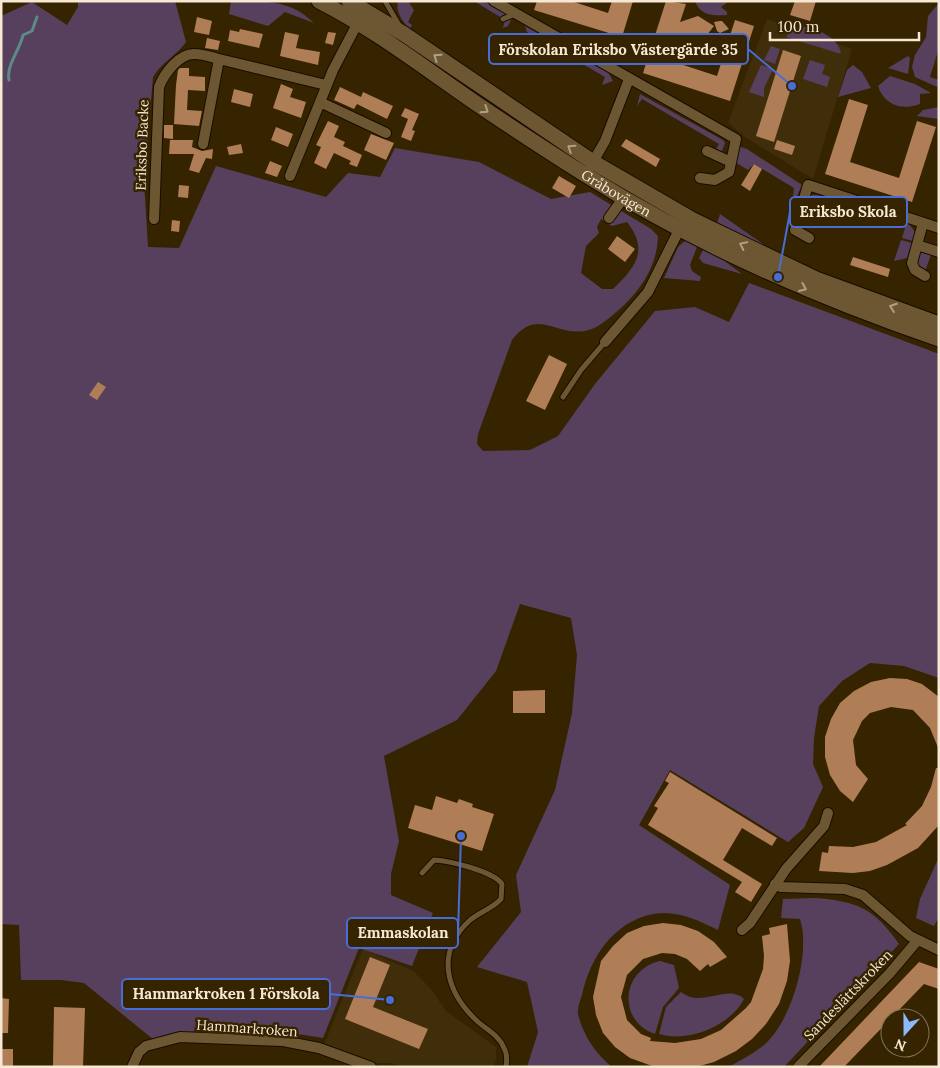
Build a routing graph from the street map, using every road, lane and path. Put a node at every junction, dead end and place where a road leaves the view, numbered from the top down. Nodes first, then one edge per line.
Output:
1 (318, 1) edge
2 (385, 1) edge
3 (494, 1) edge
4 (356, 3) edge
5 (516, 13) junction
6 (373, 14) junction
7 (503, 19) dead end
8 (358, 23) junction
9 (404, 34) junction
10 (219, 59) junction
11 (629, 79) junction
12 (326, 85) junction
13 (320, 102) junction
14 (386, 133) dead end
15 (203, 144) dead end
16 (707, 151) dead end
17 (731, 162) junction
18 (589, 169) junction
19 (290, 176) dead end
20 (700, 178) dead end
21 (624, 197) junction
22 (801, 209) junction
23 (816, 214) dead end
24 (609, 218) dead end
25 (154, 219) dead end
26 (923, 223) junction
27 (687, 224) junction
28 (939, 228) edge
29 (809, 238) dead end
30 (917, 245) junction
31 (939, 252) edge
32 (925, 276) dead end
33 (939, 324) edge
34 (939, 339) edge
35 (605, 342) joint
36 (563, 398) dead end
37 (828, 813) dead end
38 (422, 873) dead end
39 (775, 884) junction
40 (742, 930) dead end
41 (917, 941) junction
42 (939, 950) edge
43 (132, 1067) edge
44 (371, 1067) edge
45 (506, 1067) edge
46 (798, 1067) edge

1 - 8 main road, Gråbovägen
2 - 9 lane
3 - 5 street
4 - 6 main road, Gråbovägen
4 - 8 lane
5 - 7 lane
5 - 11 street
6 - 8 street
6 - 9 main road, Gråbovägen
8 - 12 street
8 -> 18 main road, Gråbovägen
18 -> 9 main road, Gråbovägen
10 - 12 street, Eriksbo Backe
10 - 15 street
10 - 25 street, Eriksbo Backe
11 - 17 street
11 - 18 street
12 - 13 street
13 - 14 street
13 - 19 street
16 - 17 street
17 - 20 street
18 - 21 main road, Gråbovägen
18 - 27 main road, Gråbovägen
21 - 24 street
21 - 27 main road, Gråbovägen
22 - 23 street
22 - 26 street
22 - 29 street
26 - 28 street
26 - 30 street
33 -> 27 main road, Gråbovägen
27 -> 34 main road, Gråbovägen
27 - 35 street
30 - 31 street
30 - 32 street
35 - 36 lane
37 - 39 street
38 - 45 lane
39 - 40 street
39 - 41 street
41 - 42 street
41 - 46 street, Sandeslättskroken
43 - 44 street, Hammarkroken

